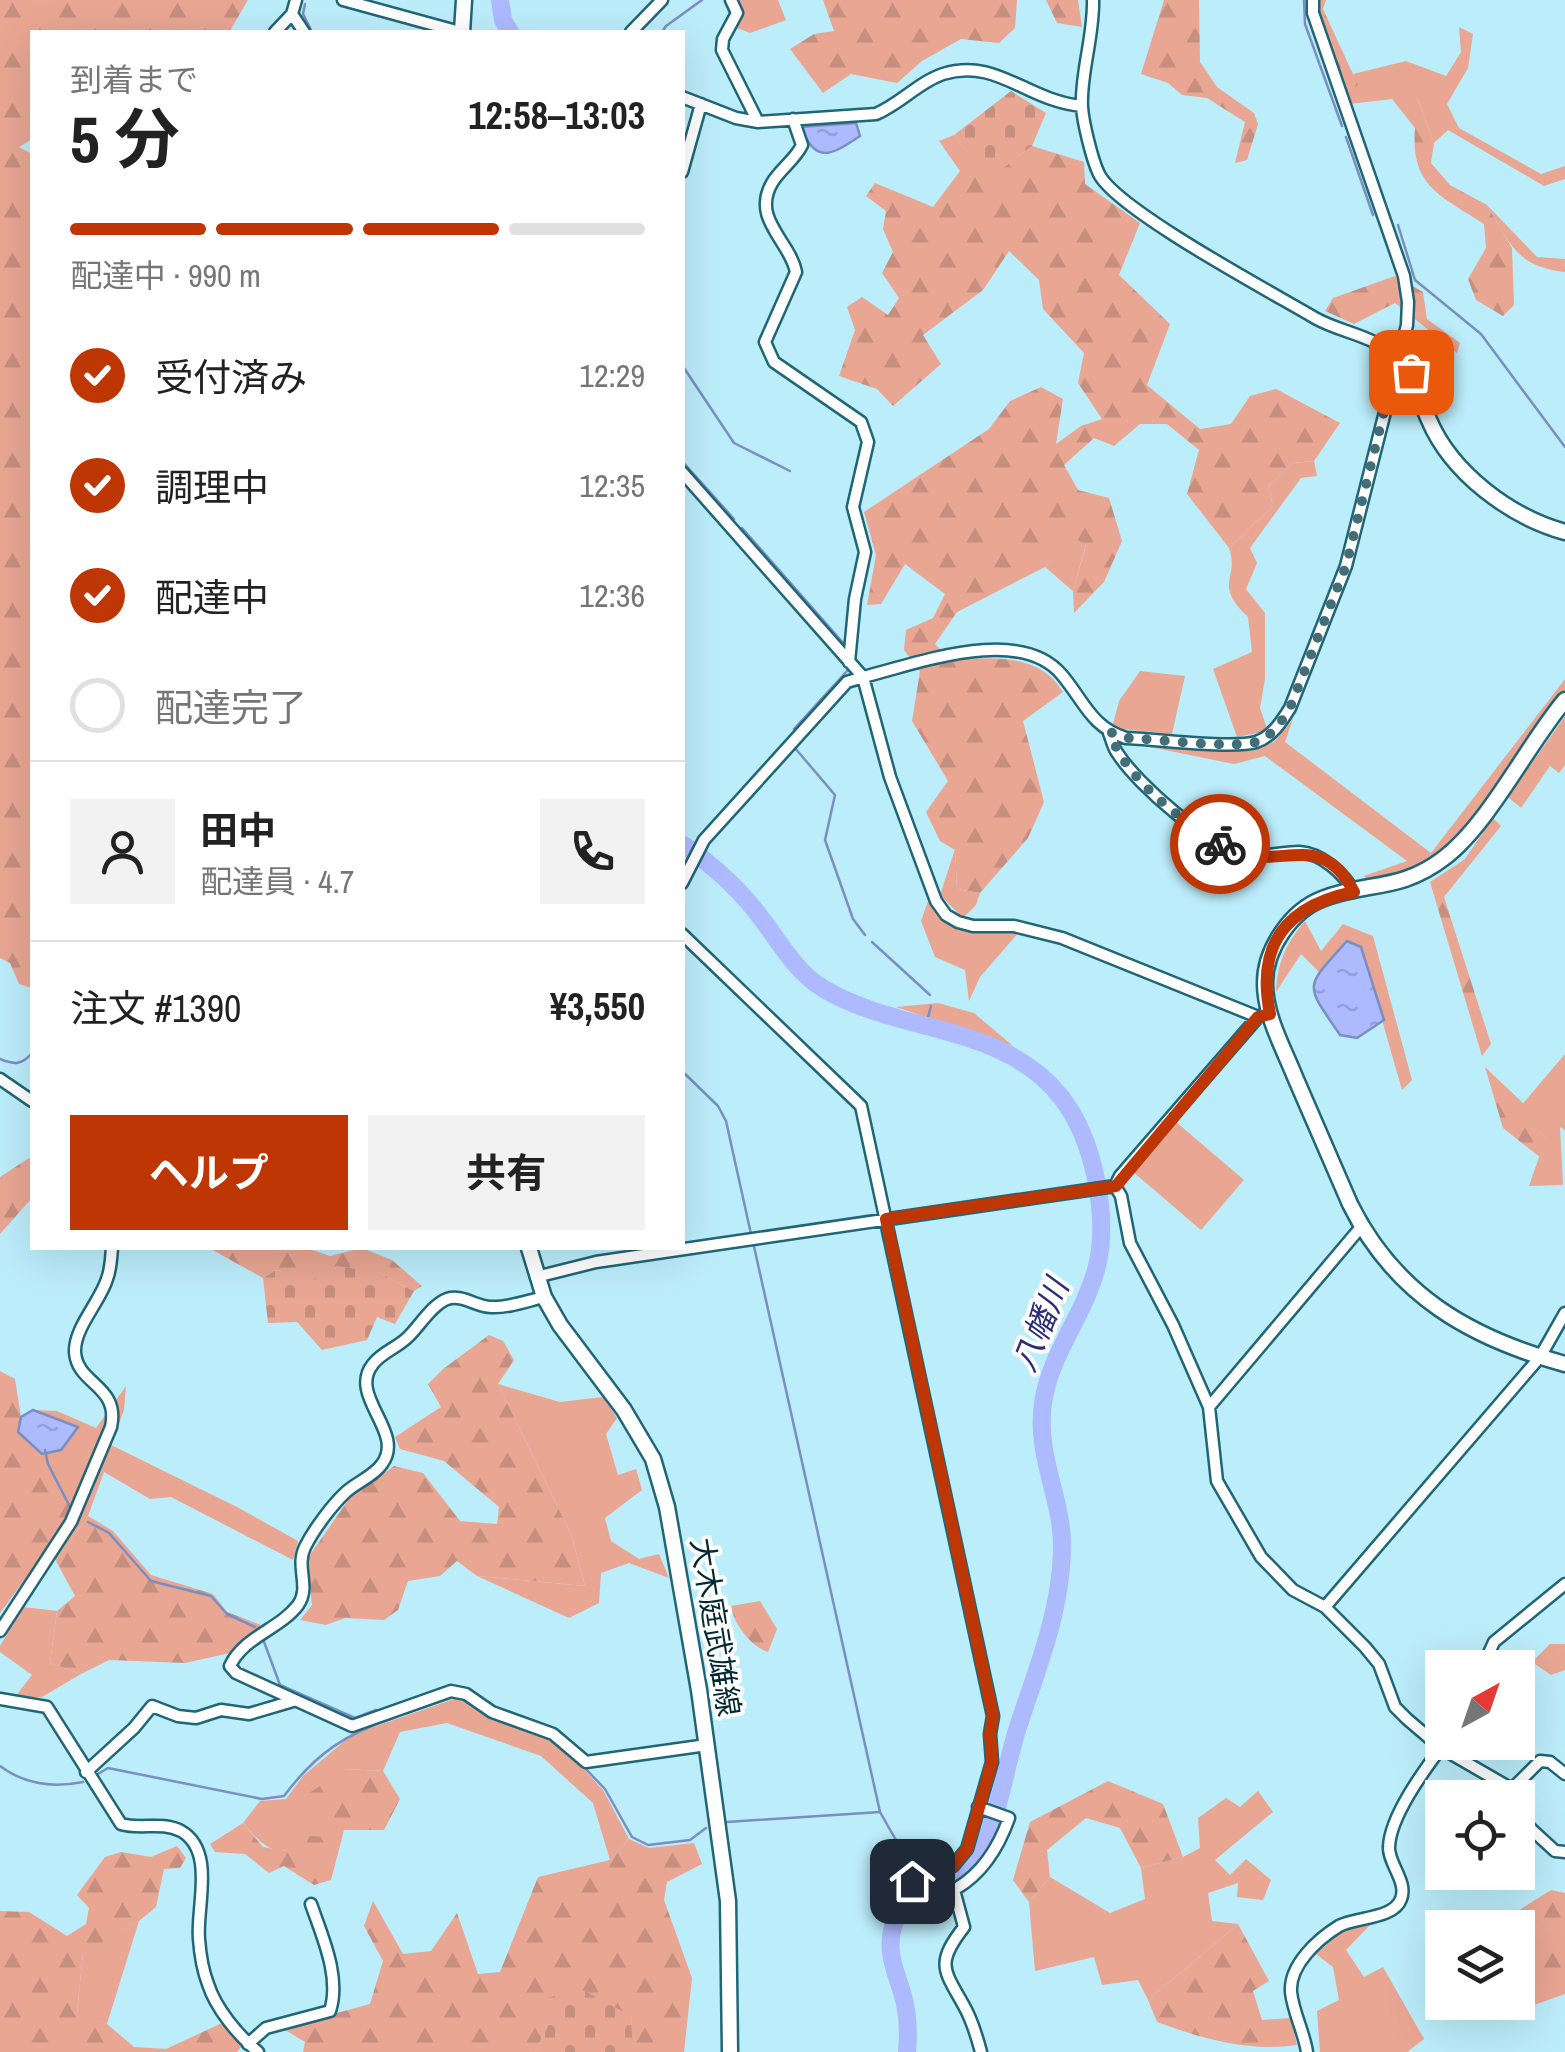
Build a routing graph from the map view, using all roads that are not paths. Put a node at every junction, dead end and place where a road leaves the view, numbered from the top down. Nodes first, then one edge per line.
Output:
1 (296, 0) edge
2 (343, 0) edge
3 (464, 0) edge
4 (662, 0) edge
5 (732, 0) edge
6 (1093, 0) edge
7 (1313, 0) edge
8 (292, 14) junction
9 (277, 30) edge
10 (303, 30) edge
11 (454, 30) edge
12 (461, 30) edge
13 (633, 30) edge
14 (685, 98) edge
15 (701, 104) junction
16 (1082, 106) junction
17 (793, 119) junction
18 (758, 122) junction
19 (685, 161) edge
20 (1397, 359) junction
21 (685, 475) edge
22 (1565, 532) edge
23 (849, 662) junction
24 (863, 677) junction
25 (1565, 700) edge
26 (1110, 732) junction
27 (685, 877) edge
28 (1354, 892) junction
29 (685, 937) edge
30 (1264, 1015) junction
31 (0, 1079) edge
32 (30, 1100) edge
33 (1112, 1186) junction
34 (886, 1219) junction
35 (1361, 1227) junction
36 (685, 1249) edge
37 (112, 1250) edge
38 (529, 1250) edge
39 (677, 1250) edge
40 (536, 1278) junction
41 (544, 1297) junction
42 (1565, 1313) edge
43 (1540, 1357) junction
44 (1565, 1364) edge
45 (1209, 1406) junction
46 (1565, 1584) edge
47 (1326, 1606) junction
48 (0, 1631) edge
49 (1490, 1650) edge
50 (0, 1699) edge
51 (294, 1701) junction
52 (1425, 1732) edge
53 (707, 1746) junction
54 (1431, 1760) edge
55 (1464, 1760) edge
56 (86, 1772) junction
57 (1565, 1774) edge
58 (1493, 1780) edge
59 (1523, 1780) edge
60 (978, 1808) junction
61 (1535, 1833) edge
62 (1565, 1852) edge
63 (912, 1881) dead end
64 (954, 1890) junction
65 (311, 1904) dead end
66 (914, 1910) dead end
67 (253, 2049) edge
68 (730, 2052) edge
69 (981, 2052) edge
70 (1307, 2052) edge

1 - 8 street
2 - 11 street
3 - 12 street
4 - 13 street
5 - 18 street
6 - 16 street
7 - 20 street
8 - 9 street
8 - 10 street
14 - 15 street
15 - 18 street
15 - 19 street
16 - 17 street
16 - 20 street
17 - 18 street
17 - 23 street
20 - 22 street
20 - 26 street
21 - 23 street
23 - 24 street
24 - 26 street
24 - 27 street
24 - 30 street
25 - 28 street
26 - 28 street
28 - 30 street
29 - 34 street
30 - 33 street
30 - 35 street
31 - 32 street
33 - 34 street
33 - 45 street
34 - 36 street
34 - 60 street
35 - 43 street
35 - 45 street
37 - 48 street
38 - 40 street, 大木庭武雄線
39 - 40 street
40 - 41 street, 大木庭武雄線
41 - 51 street
41 - 53 street, 大木庭武雄線
42 - 43 street
43 - 44 street
43 - 47 street
45 - 47 street
46 - 49 street
47 - 52 street
50 - 56 street
51 - 53 street
51 - 56 street
53 - 68 street, 大木庭武雄線
54 - 70 street
55 - 58 street
56 - 67 street
57 - 59 street
60 - 63 street
60 - 64 street
61 - 62 street
64 - 66 street
64 - 69 street
65 - 67 street

